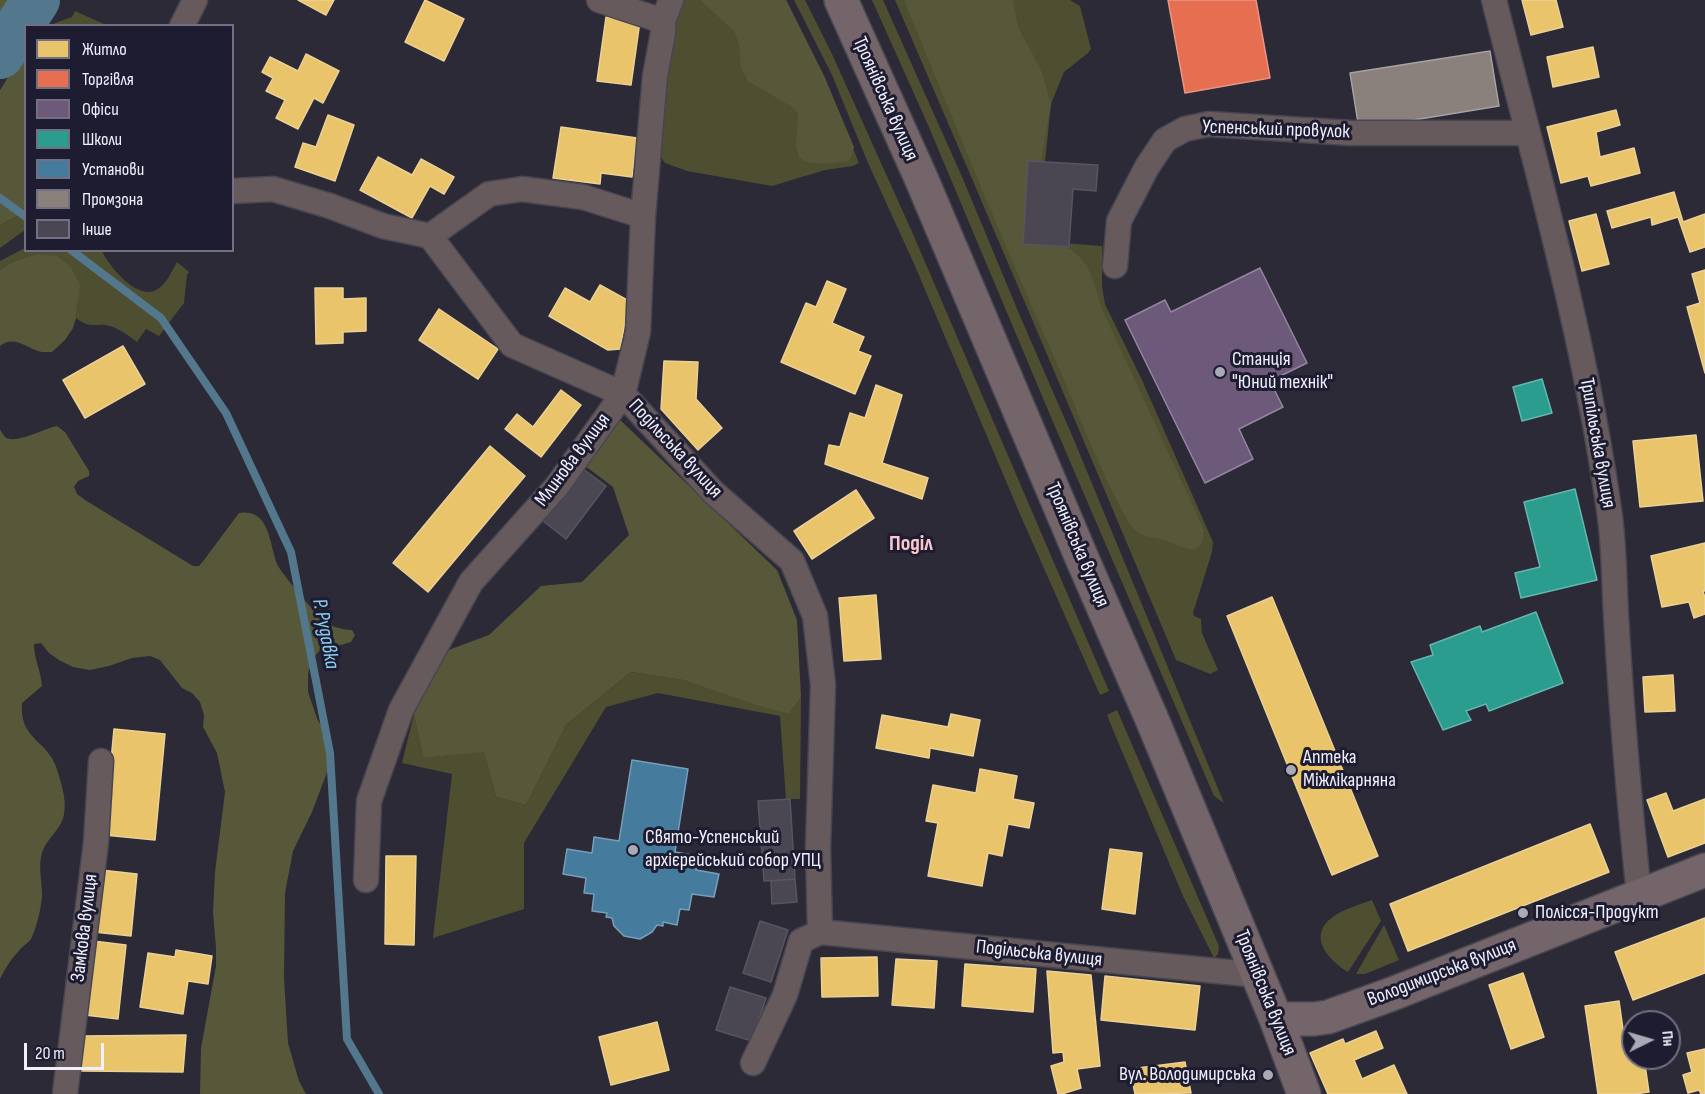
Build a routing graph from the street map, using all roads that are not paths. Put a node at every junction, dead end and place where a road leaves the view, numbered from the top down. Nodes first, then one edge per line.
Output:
1 (195, 0) edge
2 (599, 0) edge
3 (841, 0) edge
4 (1494, 0) edge
5 (667, 10) edge
6 (183, 24) edge
7 (1527, 133) junction
8 (234, 191) edge
9 (643, 216) junction
10 (430, 236) junction
11 (1115, 266) dead end
12 (623, 394) junction
13 (101, 761) dead end
14 (1705, 870) edge
15 (366, 880) dead end
16 (1639, 895) junction
17 (820, 932) junction
18 (1258, 975) junction
19 (1276, 1019) junction
20 (753, 1063) dead end
21 (65, 1094) edge
22 (1304, 1094) edge

1 - 6 street
2 - 5 street
3 - 18 street, Троянівська вулиця
4 - 7 street, Трипільська вулиця
5 - 9 street, Млинова вулиця
7 - 11 street, Успенський провулок
7 - 16 street, Трипільська вулиця
8 - 10 street
9 - 10 street
9 - 12 street, Млинова вулиця
10 - 12 street, Подільська вулиця
12 - 15 street, Млинова вулиця
12 - 17 street, Подільська вулиця
13 - 21 street, Замкова вулиця
14 - 16 street, Володимирська вулиця
16 - 19 street, Володимирська вулиця
17 - 18 street, Подільська вулиця
17 - 20 street
18 - 19 street, Троянівська вулиця
19 - 22 street, Троянівська вулиця

